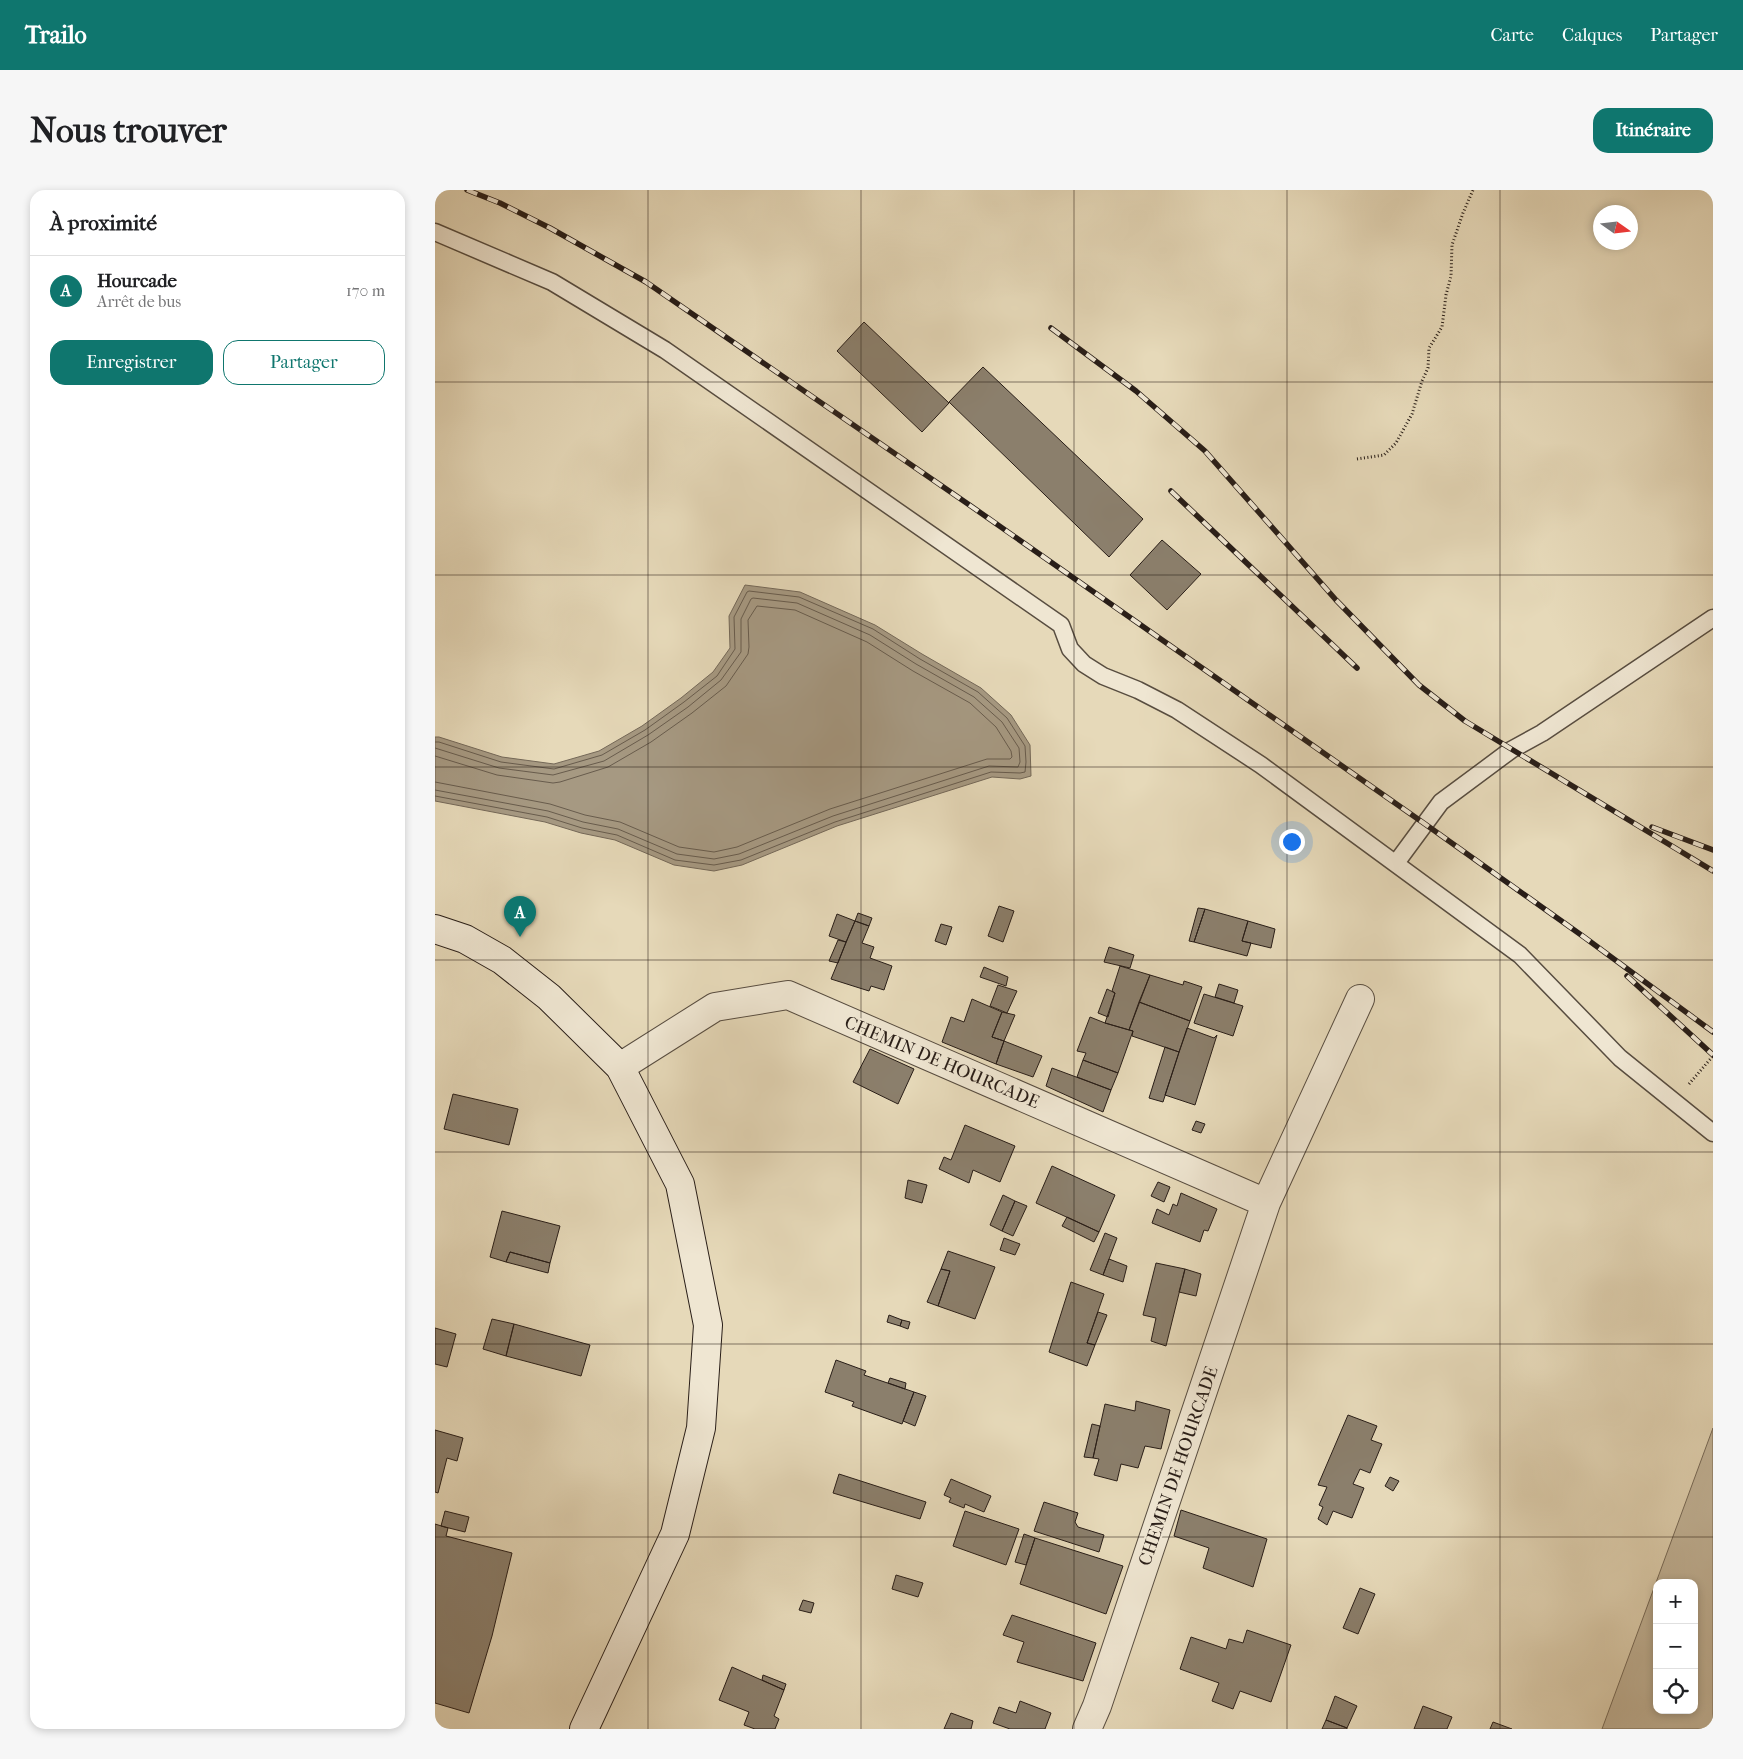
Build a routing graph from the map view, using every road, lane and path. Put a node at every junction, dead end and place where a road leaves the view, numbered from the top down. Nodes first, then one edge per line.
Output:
1 (1473, 190) edge
2 (435, 232) edge
3 (1357, 460) dead end
4 (1713, 618) edge
5 (1397, 863) junction
6 (435, 929) edge
7 (1359, 999) dead end
8 (1713, 1056) edge
9 (620, 1067) junction
10 (1674, 1102) junction
11 (1713, 1133) edge
12 (1266, 1203) junction
13 (583, 1729) edge
14 (1087, 1729) edge

1 - 3 path
2 - 5 lane
4 - 5 lane
5 - 10 lane
6 - 9 street
7 - 12 street, CHEMIN DE HOURCADE
8 - 10 path
9 - 12 street, CHEMIN DE HOURCADE
9 - 13 street
10 - 11 lane
12 - 14 street, CHEMIN DE HOURCADE

